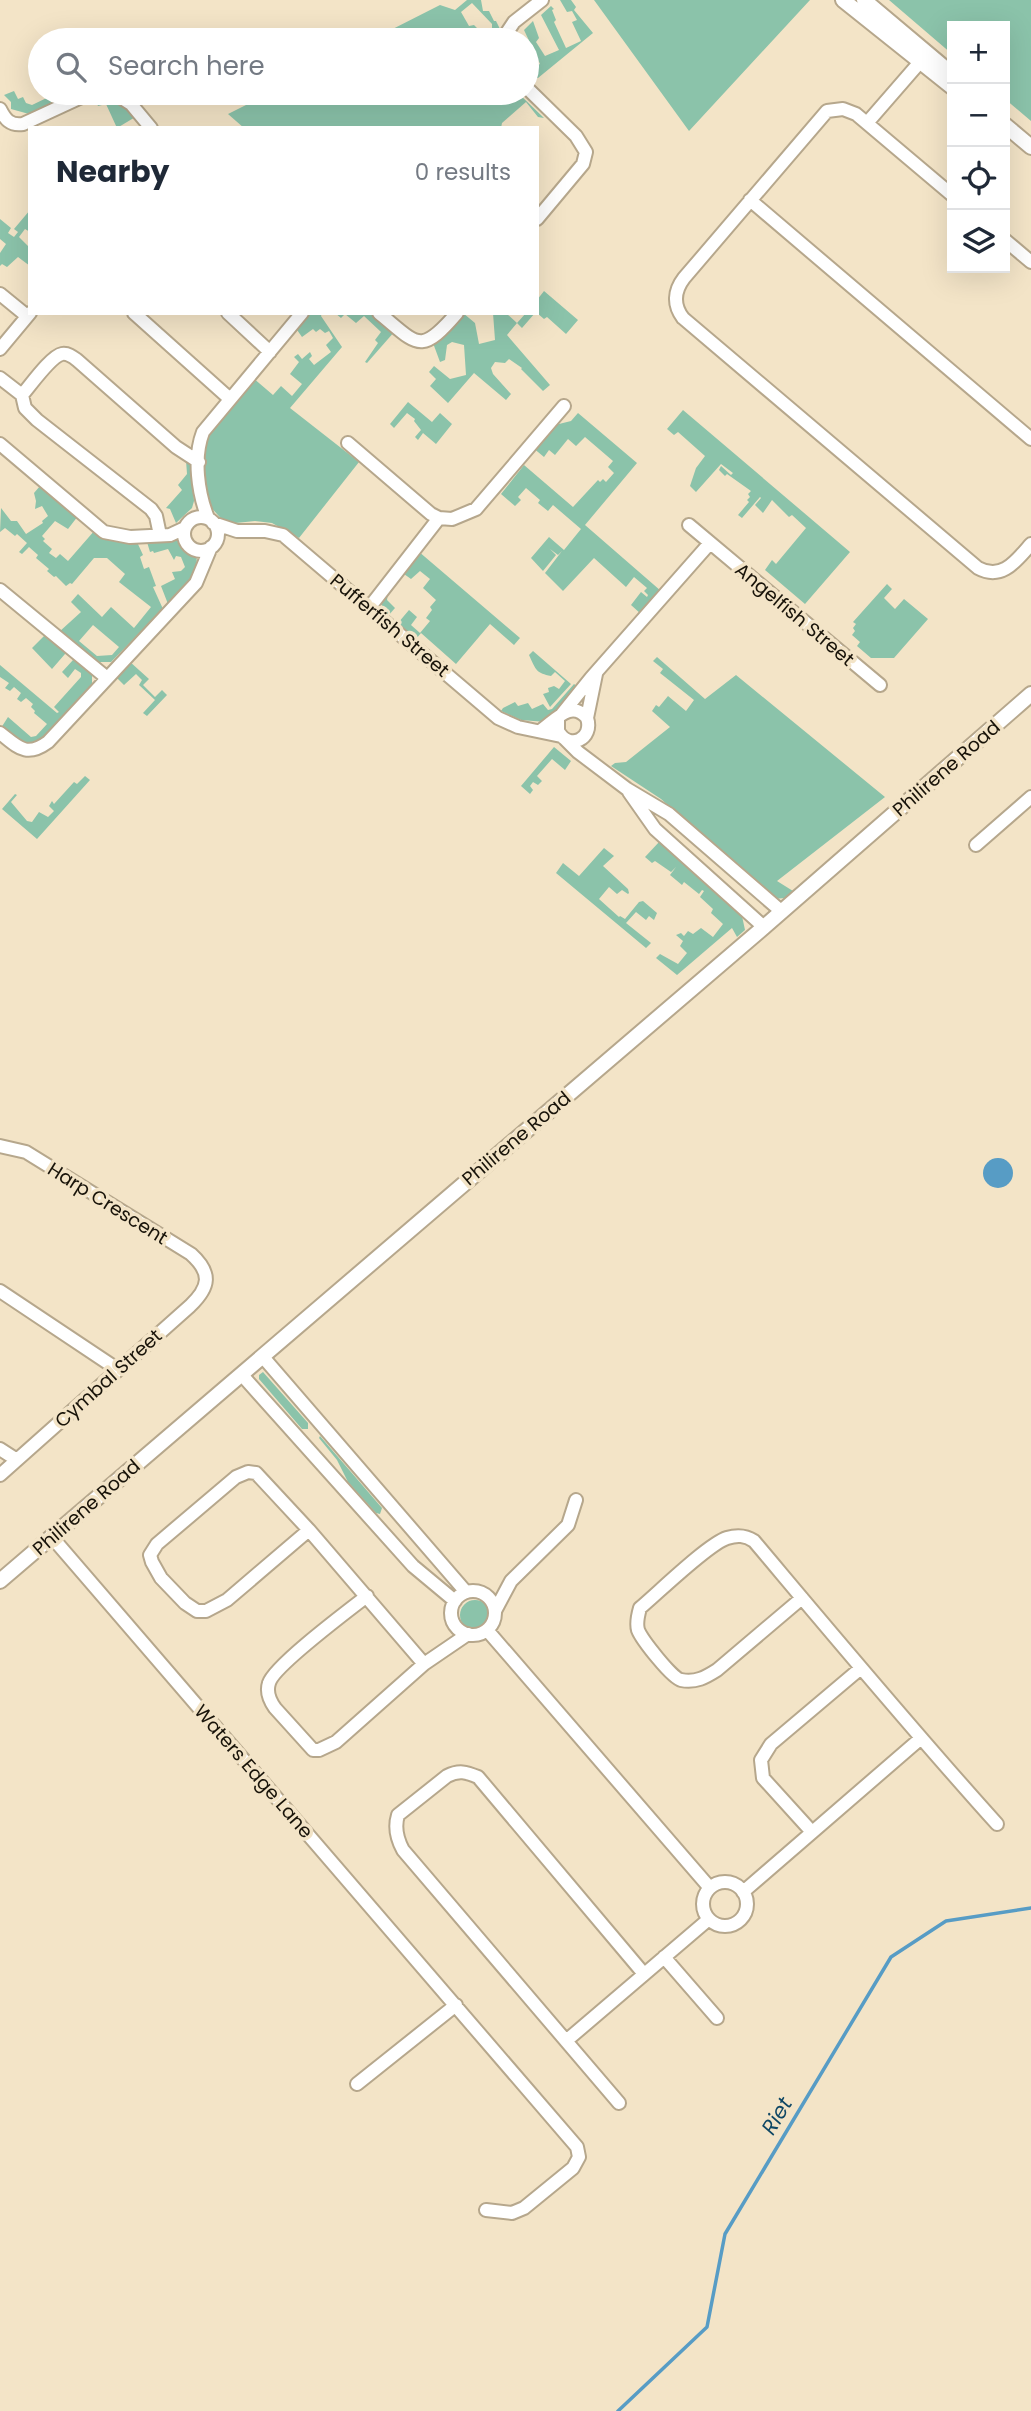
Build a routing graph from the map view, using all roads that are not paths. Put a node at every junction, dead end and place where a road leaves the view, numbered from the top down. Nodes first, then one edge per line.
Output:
1 (542, 0) edge
2 (843, 0) edge
3 (864, 0) edge
4 (510, 28) edge
5 (920, 62) junction
6 (947, 70) edge
7 (948, 84) edge
8 (539, 100) edge
9 (65, 105) edge
10 (133, 105) edge
11 (0, 109) edge
12 (867, 123) junction
13 (149, 126) edge
14 (1010, 129) edge
15 (1031, 147) edge
16 (947, 191) edge
17 (750, 200) junction
18 (539, 217) edge
19 (1010, 244) edge
20 (1031, 262) edge
21 (0, 294) edge
22 (28, 314) edge
23 (29, 315) edge
24 (136, 315) edge
25 (230, 315) edge
26 (300, 315) edge
27 (381, 315) edge
28 (455, 315) edge
29 (0, 349) edge
30 (270, 352) junction
31 (0, 378) edge
32 (22, 394) junction
33 (230, 399) junction
34 (564, 406) dead end
35 (1031, 439) edge
36 (348, 443) dead end
37 (0, 444) edge
38 (199, 462) junction
39 (200, 498) junction
40 (439, 518) junction
41 (211, 521) junction
42 (188, 524) junction
43 (689, 525) dead end
44 (237, 531) junction
45 (165, 535) junction
46 (710, 543) junction
47 (1031, 544) edge
48 (214, 545) junction
49 (191, 547) junction
50 (203, 570) junction
51 (0, 590) edge
52 (369, 608) junction
53 (596, 674) junction
54 (107, 678) junction
55 (880, 685) dead end
56 (1031, 694) edge
57 (560, 716) junction
58 (587, 718) junction
59 (540, 731) junction
60 (0, 733) edge
61 (587, 733) junction
62 (563, 738) junction
63 (593, 762) junction
64 (626, 789) junction
65 (1031, 797) edge
66 (976, 845) dead end
67 (740, 875) junction
68 (725, 892) junction
69 (781, 911) junction
70 (764, 927) junction
71 (0, 1146) edge
72 (206, 1275) joint
73 (0, 1292) edge
74 (263, 1357) junction
75 (117, 1369) junction
76 (242, 1375) junction
77 (320, 1424) junction
78 (302, 1442) junction
79 (0, 1449) edge
80 (17, 1460) junction
81 (0, 1475) edge
82 (576, 1500) dead end
83 (309, 1530) junction
84 (51, 1536) junction
85 (0, 1581) edge
86 (512, 1581) junction
87 (482, 1594) junction
88 (367, 1596) junction
89 (461, 1597) junction
90 (802, 1598) junction
91 (495, 1611) junction
92 (456, 1626) junction
93 (487, 1630) junction
94 (468, 1634) junction
95 (437, 1654) junction
96 (424, 1664) junction
97 (861, 1668) junction
98 (920, 1739) junction
99 (997, 1824) dead end
100 (812, 1832) junction
101 (710, 1888) junction
102 (743, 1892) junction
103 (709, 1919) junction
104 (664, 1956) junction
105 (644, 1973) junction
106 (456, 2006) junction
107 (717, 2018) dead end
108 (566, 2041) junction
109 (357, 2084) dead end
110 (619, 2103) dead end
111 (486, 2210) dead end

1 - 4 street
2 - 5 street
3 - 6 street
5 - 7 street
5 - 12 street
8 - 18 street
9 - 11 street
10 - 13 street
12 - 16 street
12 - 17 street
14 - 15 street
17 - 35 street
17 - 47 street
19 - 20 street
21 - 22 street
23 - 29 street
24 - 33 street
25 - 30 street
26 - 30 street
27 - 28 street
30 - 33 street
31 - 32 street
32 - 38 street
32 - 45 street
33 - 38 street
34 - 40 street
36 - 40 street
37 - 45 street, Pufferfish Street
38 - 39 street
39 - 41 street
39 - 42 street
40 - 52 street
41 - 42 street, Pufferfish Street
41 - 44 street, Pufferfish Street
41 - 48 street
42 - 45 street, Pufferfish Street
42 - 49 street
43 - 46 street, Angelfish Street
44 - 48 street
44 - 52 street, Pufferfish Street
45 - 49 street, Pufferfish Street
46 - 53 street
46 - 55 street, Angelfish Street
48 - 49 street
48 - 50 street
49 - 50 street
50 - 54 street
51 - 54 street
52 - 59 street, Pufferfish Street
53 - 57 street
53 - 58 street
54 - 60 street
56 - 69 street, Philirene Road
57 - 58 street
57 - 59 street
57 - 62 street
58 - 61 street
59 - 62 street, Pufferfish Street
61 - 62 street
61 - 63 street
62 - 63 street, Pufferfish Street
63 - 64 street, Pufferfish Street
64 - 67 street, Pufferfish Street
64 - 68 street, Pufferfish Street
65 - 66 street
67 - 68 street
67 - 69 street, Pufferfish Street
68 - 70 street, Pufferfish Street
69 - 70 street, Philirene Road
70 - 74 street, Philirene Road
71 - 72 street, Harp Crescent
72 - 75 street, Cymbal Street
73 - 75 street
74 - 76 street, Philirene Road
74 - 77 street
75 - 80 street, Cymbal Street
76 - 78 street
76 - 84 street, Philirene Road
77 - 78 street
77 - 89 street
78 - 89 street
79 - 80 street
80 - 81 street, Cymbal Street
82 - 86 street
83 - 83 street
83 - 88 street
84 - 85 street, Philirene Road
84 - 106 street, Waters Edge Lane
86 - 87 street
86 - 91 street
87 - 89 street
87 - 91 street
88 - 96 street
88 - 96 street
89 - 92 street
90 - 90 street
90 - 97 street
91 - 93 street
92 - 94 street
92 - 95 street
93 - 94 street
93 - 101 street
94 - 95 street
95 - 96 street
97 - 98 street
97 - 100 street
98 - 99 street
98 - 100 street
100 - 102 street
101 - 102 street
101 - 103 street
102 - 103 street
103 - 104 street
104 - 105 street
104 - 107 street
105 - 108 street
105 - 108 street
106 - 109 street
106 - 111 street, Waters Edge Lane
108 - 110 street

